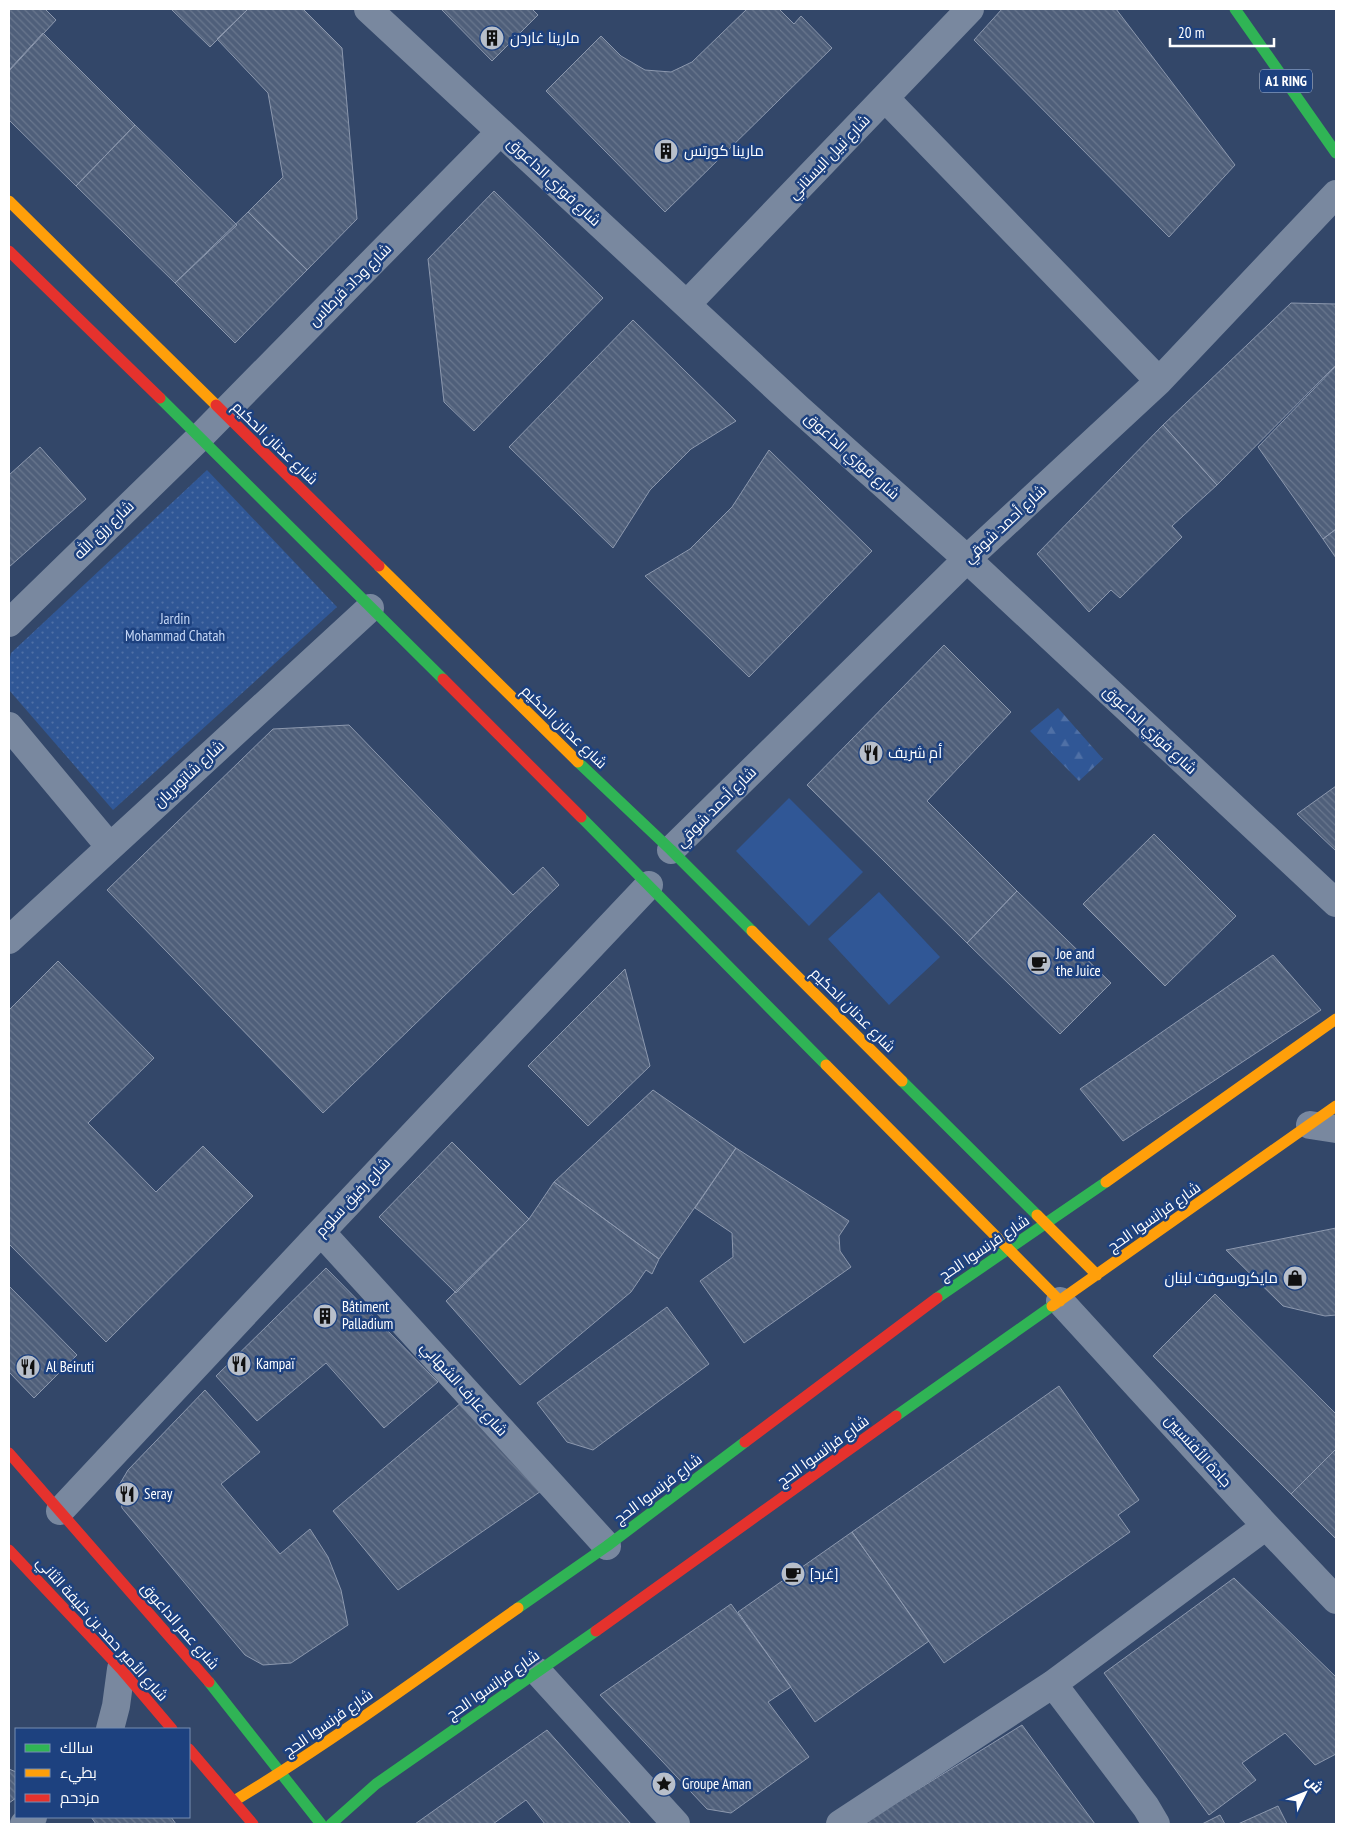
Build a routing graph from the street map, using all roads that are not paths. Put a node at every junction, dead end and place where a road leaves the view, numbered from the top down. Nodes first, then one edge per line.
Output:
1 (368, 9) edge
2 (970, 9) edge
3 (1235, 9) edge
4 (885, 98) junction
5 (500, 132) junction
6 (1336, 153) edge
7 (1336, 194) edge
8 (9, 201) edge
9 (9, 251) edge
10 (687, 304) junction
11 (1159, 381) junction
12 (223, 414) junction
13 (200, 437) junction
14 (967, 559) junction
15 (370, 608) junction
16 (9, 623) edge
17 (9, 726) edge
18 (110, 847) junction
19 (671, 850) junction
20 (649, 885) junction
21 (1336, 903) edge
22 (9, 940) edge
23 (1336, 1019) edge
24 (1336, 1106) edge
25 (1323, 1127) edge
26 (1046, 1223) junction
27 (321, 1232) junction
28 (1008, 1249) junction
29 (1098, 1275) junction
30 (1060, 1301) junction
31 (9, 1453) edge
32 (60, 1512) junction
33 (1266, 1526) junction
34 (607, 1546) junction
35 (9, 1550) edge
36 (1336, 1600) edge
37 (121, 1669) junction
38 (538, 1672) junction
39 (1053, 1684) junction
40 (110, 1728) edge
41 (171, 1728) edge
42 (190, 1750) edge
43 (282, 1772) junction
44 (234, 1801) junction
45 (253, 1824) edge
46 (320, 1824) edge
47 (331, 1824) edge
48 (676, 1824) edge
49 (840, 1824) edge
50 (1156, 1824) edge

1 - 5 street, شارع فوزي الداعوق
2 - 4 street, شارع نبيل البستاني
3 - 6 main road, A1 RING
4 - 10 street, شارع نبيل البستاني
4 - 11 street
5 - 10 street, شارع فوزي الداعوق
5 - 12 street, شارع وداد قرطاس
7 - 11 street, شارع أحمد شوقي
8 - 12 main road, شارع عدنان الحكيم
9 - 13 main road
10 - 14 street, شارع فوزي الداعوق
11 - 14 street, شارع أحمد شوقي
12 - 13 street, شارع وداد قرطاس
12 - 19 main road, شارع عدنان الحكيم
13 - 15 main road
13 - 16 street, شارع رزق الله
14 - 19 street, شارع أحمد شوقي
14 - 21 street, شارع فوزي الداعوق
15 - 18 street, شارع شاتوبريان
15 - 20 main road
17 - 18 street
18 - 22 street, شارع شاتوبريان
19 - 26 main road, شارع عدنان الحكيم
20 - 27 street, شارع رفيق سلوم
20 - 28 main road
23 - 26 main road
24 - 25 main road, شارع فرانسوا الحج
25 - 29 main road, شارع فرانسوا الحج
26 - 28 main road, شارع فرنسوا الحج
26 - 29 main road, شارع عدنان الحكيم
27 - 32 street, شارع رفيق سلوم
27 - 34 street, شارع عارف الشهابي
28 - 30 main road
28 - 34 main road, شارع فرنسوا الحج
29 - 30 main road, شارع فرانسوا الحج
30 - 33 street, جادة الأفنسيين
30 - 38 main road, شارع فرانسوا الحج
31 - 32 main road, شارع عمر الداعوق
32 - 43 main road, شارع عمر الداعوق
33 - 36 street, جادة الأفنسيين
33 - 39 street
34 - 43 main road, شارع فرنسوا الحج
35 - 37 main road, شارع الأمير حمد بن خليفة الثاني
37 - 40 street
37 - 41 main road, شارع الأمير حمد بن خليفة الثاني
38 - 47 main road, شارع فرانسوا الحج
38 - 48 street
39 - 49 street
39 - 50 street
42 - 44 main road
43 - 44 main road, شارع فرنسوا الحج
43 - 46 main road, شارع عمر الداعوق
44 - 45 main road

